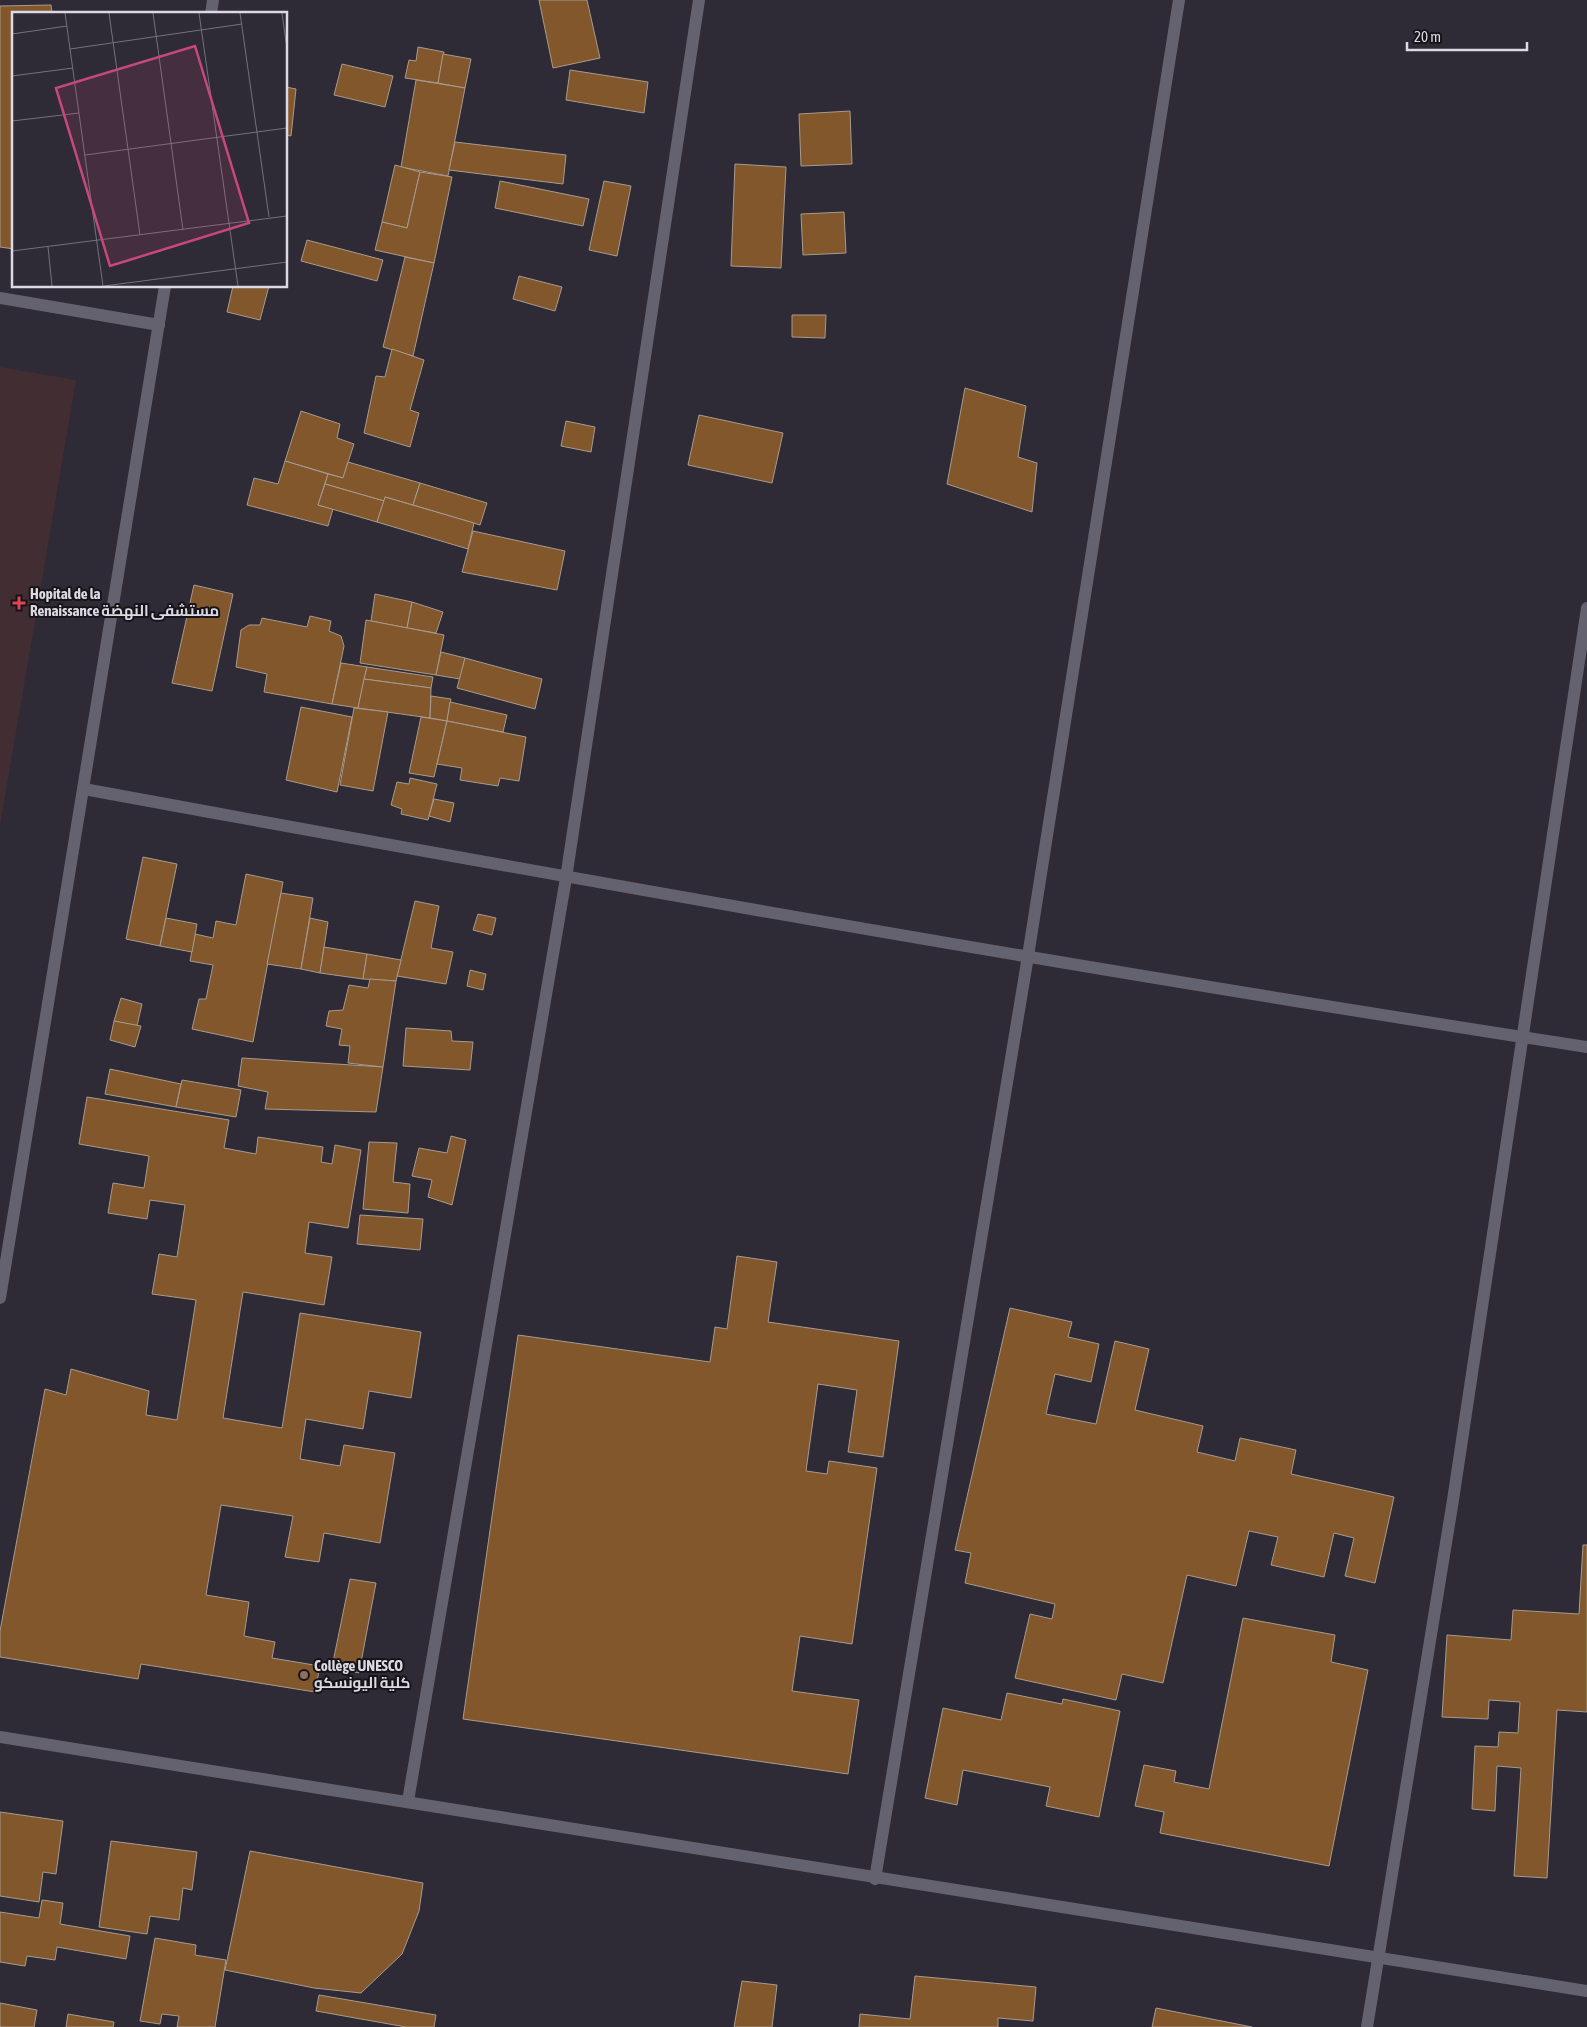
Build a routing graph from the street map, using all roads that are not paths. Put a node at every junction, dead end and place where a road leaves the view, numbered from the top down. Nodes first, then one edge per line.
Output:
1 (700, 0) edge
2 (1179, 0) edge
3 (165, 288) edge
4 (0, 298) edge
5 (159, 325) junction
6 (1587, 608) edge
7 (84, 789) junction
8 (566, 878) junction
9 (1028, 956) junction
10 (1522, 1037) junction
11 (1587, 1047) edge
12 (0, 1298) edge
13 (0, 1737) edge
14 (408, 1801) junction
15 (874, 1879) junction
16 (1378, 1958) junction
17 (1587, 1991) edge
18 (1367, 2027) edge

1 - 8 street
2 - 9 street
3 - 5 street
4 - 5 street
5 - 7 street
6 - 10 street
7 - 8 street
7 - 12 street
8 - 9 street
8 - 14 street
9 - 10 street
9 - 15 street
10 - 11 street
10 - 16 street
13 - 14 street
14 - 15 street
15 - 16 street
16 - 17 street
16 - 18 street

